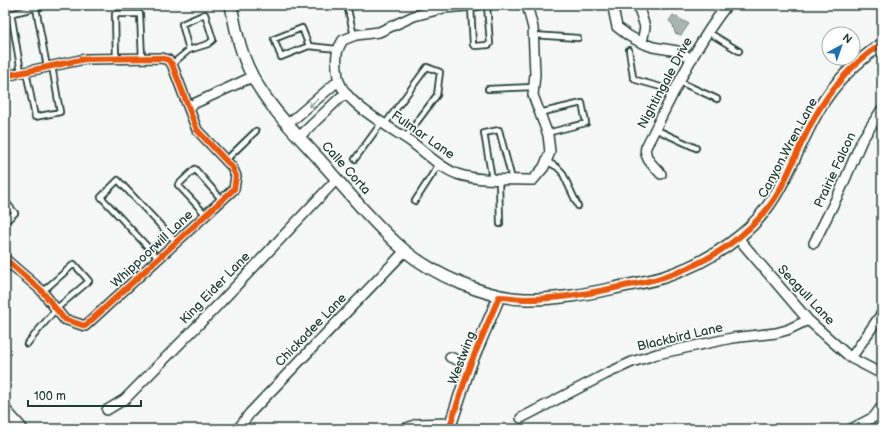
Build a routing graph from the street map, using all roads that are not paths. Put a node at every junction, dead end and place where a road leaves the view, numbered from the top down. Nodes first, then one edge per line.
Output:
1 (47, 5) edge
2 (231, 5) edge
3 (347, 5) edge
4 (475, 5) edge
5 (487, 5) edge
6 (614, 5) edge
7 (638, 5) edge
8 (727, 5) edge
9 (36, 8) junction
10 (528, 8) edge
11 (11, 13) junction
12 (5, 15) edge
13 (708, 32) junction
14 (533, 35) junction
15 (354, 36) junction
16 (578, 38) dead end
17 (642, 44) junction
18 (882, 44) edge
19 (309, 46) junction
20 (337, 49) junction
21 (189, 50) junction
22 (629, 50) dead end
23 (739, 51) dead end
24 (116, 59) junction
25 (142, 59) junction
26 (692, 59) junction
27 (172, 64) junction
28 (49, 67) junction
29 (24, 72) junction
30 (5, 76) edge
31 (252, 77) junction
32 (338, 81) junction
33 (680, 82) junction
34 (534, 87) junction
35 (488, 89) dead end
36 (675, 91) junction
37 (325, 93) junction
38 (345, 93) junction
39 (717, 99) dead end
40 (333, 104) junction
41 (189, 106) junction
42 (882, 109) edge
43 (540, 112) junction
44 (383, 123) junction
45 (288, 124) junction
46 (655, 129) junction
47 (256, 131) dead end
48 (547, 133) junction
49 (299, 137) junction
50 (405, 138) junction
51 (696, 148) dead end
52 (548, 157) junction
53 (355, 159) dead end
54 (226, 160) junction
55 (439, 164) junction
56 (661, 174) dead end
57 (336, 180) junction
58 (495, 180) junction
59 (512, 180) junction
60 (222, 200) junction
61 (5, 201) edge
62 (415, 201) dead end
63 (578, 206) dead end
64 (206, 215) junction
65 (5, 222) edge
66 (500, 224) dead end
67 (738, 238) junction
68 (176, 242) junction
69 (814, 243) dead end
70 (405, 251) junction
71 (158, 258) junction
72 (8, 261) edge
73 (5, 271) edge
74 (42, 292) junction
75 (499, 296) junction
76 (56, 309) junction
77 (882, 313) edge
78 (808, 320) junction
79 (27, 344) dead end
80 (450, 357) dead end
81 (851, 358) junction
82 (470, 365) junction
83 (882, 374) edge
84 (882, 406) edge
85 (107, 410) dead end
86 (5, 411) edge
87 (521, 418) dead end
88 (451, 426) edge
89 (21, 429) edge
90 (238, 429) edge
91 (404, 429) edge
92 (851, 429) edge

1 - 9 lane
2 - 31 street, Calle Corta
3 - 15 lane
4 - 5 lane
4 - 15 street
6 - 17 street
7 - 17 street
8 - 13 street, Nightingale Drive
9 - 11 lane
9 - 28 lane
10 - 14 street
11 - 12 lane
11 - 29 lane
13 - 23 lane
13 - 26 street, Nightingale Drive
14 - 16 lane
14 - 34 street
15 - 20 street
17 - 26 street
18 - 67 street, Canyon Wren Lane
19 - 19 lane
19 - 20 lane
20 - 32 street
21 - 21 lane
21 - 27 lane
22 - 36 lane
24 - 25 street
24 - 25 lane
24 - 28 street
25 - 27 street
26 - 33 street, Nightingale Drive
27 - 41 street
28 - 29 street
28 - 29 lane
29 - 30 street
31 - 41 street
31 - 45 street, Calle Corta
32 - 37 street
32 - 38 street, Fulmar Lane
33 - 36 street, Nightingale Drive
33 - 39 lane
34 - 35 lane
34 - 43 street
36 - 46 street, Nightingale Drive
37 - 40 street
37 -> 45 street
38 - 40 street
38 - 44 street, Fulmar Lane
40 - 49 street
41 - 54 street
42 - 69 street, Prairie Falcon
43 - 48 street
43 - 48 lane
44 - 50 street, Fulmar Lane
44 - 50 lane
44 - 53 lane
45 - 49 street, Calle Corta
46 - 51 lane
46 - 56 street, Nightingale Drive
47 - 54 lane
48 - 52 street
49 - 57 street, Calle Corta
50 - 55 street, Fulmar Lane
52 - 59 street, Fulmar Lane
52 - 63 lane
54 - 60 street, Whippoorwill Lane
55 - 58 street, Fulmar Lane
55 - 62 lane
57 - 70 street, Calle Corta
57 - 85 street, King Eider Lane
58 - 59 street, Fulmar Lane
58 - 59 lane
58 - 66 lane
60 - 64 street, Whippoorwill Lane
60 - 64 lane
61 - 65 lane
64 - 68 street, Whippoorwill Lane
67 - 75 street, Canyon Wren Lane
67 - 78 street, Seagull Lane
68 - 71 street, Whippoorwill Lane
68 - 71 lane
70 - 75 street, Calle Corta
70 - 90 street, Chickadee Lane
71 - 76 street, Whippoorwill Lane
72 - 73 lane
72 - 74 street
74 - 76 street
74 - 76 lane
75 - 82 street, Westwing
76 - 79 lane
77 - 81 street
78 - 81 street, Seagull Lane
78 - 87 street, Blackbird Lane
80 - 82 street
81 - 83 street, Seagull Lane
82 - 88 street, Westwing
84 - 92 street
86 - 89 main road
88 - 91 street

